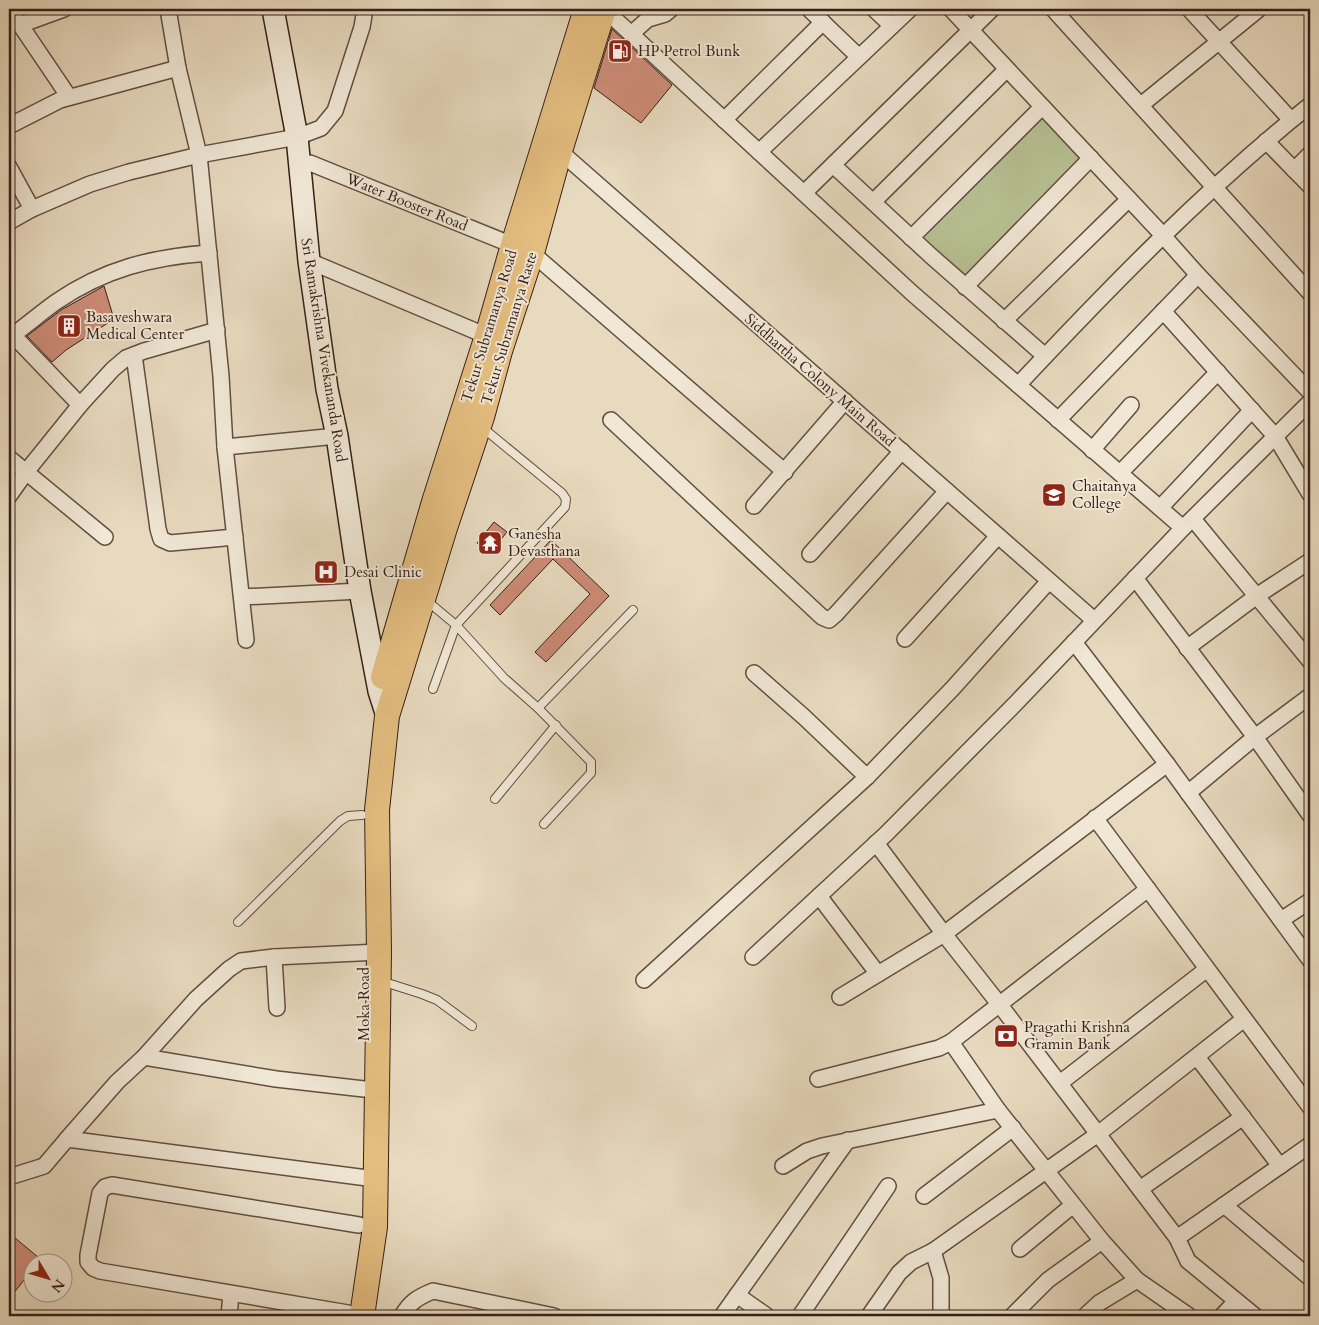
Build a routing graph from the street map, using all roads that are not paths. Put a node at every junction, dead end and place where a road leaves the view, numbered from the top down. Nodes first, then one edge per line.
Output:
1 (64, 9) edge
2 (168, 9) edge
3 (273, 9) edge
4 (365, 9) edge
5 (586, 9) edge
6 (604, 9) edge
7 (671, 9) edge
8 (809, 9) edge
9 (874, 9) edge
10 (910, 9) edge
11 (951, 9) edge
12 (992, 9) edge
13 (1053, 9) edge
14 (1189, 9) edge
15 (1259, 9) edge
16 (9, 11) edge
17 (823, 22) junction
18 (20, 25) junction
19 (892, 26) junction
20 (971, 31) junction
21 (631, 34) junction
22 (1220, 42) junction
23 (859, 57) junction
24 (178, 68) junction
25 (1007, 69) junction
26 (68, 97) junction
27 (1141, 105) junction
28 (1310, 105) edge
29 (1042, 107) junction
30 (724, 120) junction
31 (1291, 120) junction
32 (9, 126) edge
33 (298, 137) junction
34 (1266, 141) junction
35 (553, 145) junction
36 (759, 152) junction
37 (1310, 154) edge
38 (199, 156) junction
39 (1091, 158) junction
40 (300, 165) junction
41 (833, 165) junction
42 (9, 167) edge
43 (1294, 170) junction
44 (1310, 186) edge
45 (1216, 188) junction
46 (804, 194) junction
47 (1130, 200) junction
48 (873, 202) junction
49 (32, 209) junction
50 (9, 222) edge
51 (1163, 236) junction
52 (911, 238) junction
53 (522, 249) junction
54 (209, 253) junction
55 (309, 261) junction
56 (1198, 275) junction
57 (965, 287) junction
58 (1310, 292) edge
59 (1163, 311) junction
60 (1004, 321) junction
61 (216, 330) junction
62 (11, 333) edge
63 (487, 336) junction
64 (134, 354) junction
65 (1045, 356) junction
66 (1218, 372) junction
67 (1018, 385) junction
68 (1310, 392) edge
69 (845, 401) junction
70 (1310, 402) edge
71 (80, 405) junction
72 (1131, 405) dead end
73 (1252, 410) junction
74 (611, 420) dead end
75 (1058, 420) junction
76 (479, 425) junction
77 (337, 436) junction
78 (1275, 436) junction
79 (225, 447) junction
80 (1092, 450) junction
81 (902, 451) junction
82 (9, 458) edge
83 (26, 472) junction
84 (785, 472) junction
85 (1120, 473) junction
86 (947, 491) junction
87 (1310, 494) edge
88 (9, 496) edge
89 (754, 506) dead end
90 (1160, 508) junction
91 (1188, 524) junction
92 (998, 536) junction
93 (105, 537) dead end
94 (236, 537) junction
95 (810, 554) dead end
96 (1310, 561) edge
97 (1135, 578) junction
98 (1049, 580) junction
99 (360, 591) junction
100 (1258, 595) junction
101 (242, 597) junction
102 (424, 599) junction
103 (633, 610) dead end
104 (1094, 620) junction
105 (456, 625) junction
106 (905, 639) dead end
107 (246, 640) dead end
108 (1074, 642) junction
109 (401, 645) junction
110 (1187, 648) junction
111 (1310, 661) edge
112 (754, 673) dead end
113 (433, 689) dead end
114 (379, 691) junction
115 (1310, 696) edge
116 (538, 708) junction
117 (387, 716) junction
118 (556, 726) junction
119 (1255, 737) junction
120 (1167, 764) junction
121 (867, 777) junction
122 (1188, 793) junction
123 (494, 799) dead end
124 (362, 815) junction
125 (1310, 815) edge
126 (1095, 818) junction
127 (544, 824) dead end
128 (876, 843) junction
129 (1148, 890) junction
130 (820, 896) junction
131 (1310, 900) edge
132 (1281, 920) junction
133 (238, 922) dead end
134 (944, 934) junction
135 (371, 952) junction
136 (274, 957) junction
137 (753, 957) dead end
138 (1310, 960) edge
139 (1207, 969) junction
140 (878, 974) junction
141 (378, 980) junction
142 (644, 980) dead end
143 (840, 997) dead end
144 (999, 1004) junction
145 (277, 1008) dead end
146 (1244, 1019) junction
147 (472, 1026) dead end
148 (951, 1042) junction
149 (144, 1057) junction
150 (1197, 1057) junction
151 (818, 1079) dead end
152 (1060, 1083) junction
153 (364, 1089) junction
154 (1310, 1107) edge
155 (998, 1110) junction
156 (1243, 1117) junction
157 (1013, 1128) junction
158 (1098, 1134) junction
159 (68, 1139) junction
160 (848, 1140) junction
161 (1310, 1145) edge
162 (783, 1166) dead end
163 (1280, 1166) junction
164 (1047, 1171) junction
165 (9, 1177) edge
166 (368, 1178) junction
167 (888, 1186) dead end
168 (1140, 1189) junction
169 (924, 1196) dead end
170 (1073, 1205) junction
171 (1224, 1205) junction
172 (360, 1225) junction
173 (1177, 1238) junction
174 (1102, 1241) junction
175 (1020, 1249) dead end
176 (933, 1251) junction
177 (1307, 1269) edge
178 (1137, 1280) junction
179 (232, 1294) junction
180 (737, 1295) junction
181 (1236, 1301) junction
182 (353, 1315) edge
183 (545, 1315) edge
184 (229, 1316) edge
185 (402, 1316) edge
186 (722, 1316) edge
187 (767, 1316) edge
188 (800, 1316) edge
189 (869, 1316) edge
190 (941, 1316) edge
191 (1012, 1316) edge
192 (1085, 1316) edge
193 (1189, 1316) edge
194 (1222, 1316) edge
195 (1255, 1316) edge

1 - 18 street
2 - 24 street
3 - 33 main road, Sri Ramakrishna Vivekananda Road
4 - 33 street
5 - 35 main road, Tekur Subramanya Road
6 - 21 street
6 - 35 main road
7 - 21 street
8 - 17 street
9 - 19 street
10 - 19 street
11 - 20 street
12 - 20 street
13 - 27 street
14 - 22 street
15 - 22 street
16 - 18 street
17 - 23 street
17 - 30 street
18 - 26 street
19 - 23 street
20 - 25 street
20 - 41 street
21 - 30 street
22 - 27 street
22 - 31 street
23 - 36 street
24 - 26 street
24 - 38 street
25 - 29 street
25 - 48 street
26 - 32 street
27 - 45 street
28 - 31 street
29 - 39 street
29 - 52 street
30 - 36 street
31 - 34 street
33 - 38 street
33 - 40 main road, Sri Ramakrishna Vivekananda Road
34 - 43 street
34 - 45 street
35 - 53 main road, Tekur Subramanya Road
35 - 69 street, Siddhartha Colony Main Road
36 - 46 street
37 - 43 street
38 - 49 street
38 - 54 street
39 - 47 street
39 - 57 street
40 - 53 street, Water Booster Road
40 - 55 main road, Sri Ramakrishna Vivekananda Road
41 - 46 street
41 - 48 street
42 - 49 street
43 - 44 street
45 - 51 street
45 - 58 street
46 - 67 street
47 - 51 street
47 - 60 street
48 - 52 street
49 - 50 street
51 - 56 street
51 - 65 street
52 - 57 street
53 - 63 main road, Tekur Subramanya Road
53 - 76 main road, Tekur Subramanya Raste
53 - 84 street, Water Booster Road
54 - 61 street
54 - 62 street
55 - 63 street
55 - 77 main road, Sri Ramakrishna Vivekananda Road
56 - 59 street
56 - 68 street
57 - 60 street
59 - 66 street
59 - 75 street
60 - 65 street
61 - 64 street
61 - 79 street
62 - 71 street
63 - 109 main road, Tekur Subramanya Road
64 - 71 street
64 - 94 street
65 - 67 street
66 - 73 street
66 - 85 street
67 - 75 street
69 - 81 street, Siddhartha Colony Main Road
69 - 84 street
70 - 78 street
71 - 83 street
72 - 80 street
73 - 78 street
73 - 90 street
74 - 86 street
75 - 80 street
76 - 102 main road, Tekur Subramanya Raste
76 - 105 lane
77 - 79 street
77 - 99 main road, Sri Ramakrishna Vivekananda Road
78 - 87 street
78 - 91 street
79 - 94 street
80 - 85 street
81 - 86 street, Siddhartha Colony Main Road
81 - 95 street
82 - 83 street
83 - 88 street
83 - 93 street
84 - 89 street
85 - 90 street
86 - 92 street, Siddhartha Colony Main Road
90 - 91 street
91 - 97 street
91 - 100 street
92 - 98 street, Siddhartha Colony Main Road
92 - 106 street
94 - 101 street
96 - 100 street
97 - 104 street
97 - 110 street
98 - 104 street, Siddhartha Colony Main Road
98 - 121 street
99 - 101 street
99 - 114 main road, Sri Ramakrishna Vivekananda Road
100 - 110 street
100 - 111 street
101 - 107 street
102 - 105 lane
102 - 109 main road, Tekur Subramanya Raste
103 - 116 lane
104 - 108 street
105 - 113 lane
105 - 116 lane
108 - 120 street
108 - 128 street
109 - 114 main road, Moka Road
109 - 117 main road, Moka Road
110 - 119 street
112 - 121 street
114 - 117 main road, Sri Ramakrishna Vivekananda Road
114 - 124 main road, Moka Road
115 - 119 street
116 - 118 lane
117 - 135 main road, Moka Road
118 - 123 lane
118 - 127 lane
119 - 122 street
119 - 125 street
120 - 122 street
120 - 126 street
121 - 142 street
122 - 132 street
124 - 133 lane
124 - 135 main road, Moka Road
126 - 129 street
126 - 134 street
128 - 130 street
128 - 134 street
129 - 139 street
129 - 144 street
130 - 137 street
130 - 140 street
131 - 132 street
132 - 138 street
134 - 140 street
134 - 144 street
135 - 136 street
135 - 141 main road, Moka Road
135 - 153 main road, Moka Road
136 - 145 street
136 - 149 street
139 - 146 street
139 - 152 street
140 - 143 street
141 - 147 lane
141 - 166 main road, Moka Road
144 - 148 street
144 - 152 street
146 - 150 street
146 - 154 street
148 - 151 street
148 - 155 street
149 - 153 street
149 - 159 street
150 - 156 street
150 - 158 street
152 - 158 street
153 - 166 main road, Moka Road
155 - 157 street
155 - 160 street
156 - 163 street
156 - 168 street
157 - 164 street
157 - 169 street
158 - 164 street
158 - 168 street
159 - 165 street
159 - 166 street
160 - 162 street
160 - 180 street
161 - 163 street
163 - 171 street
164 - 170 street
164 - 176 street
166 - 172 main road, Moka Road
166 - 182 main road, Moka Road
167 - 188 street
168 - 173 street
170 - 174 street
170 - 175 street
171 - 173 street
171 - 177 street
172 - 179 street
172 - 182 main road, Moka Road
173 - 181 street
174 - 178 street
174 - 191 street
176 - 189 street
176 - 190 street
178 - 192 street
178 - 193 street
179 - 182 street
179 - 184 street
180 - 186 street
180 - 187 street
181 - 194 street
181 - 195 street
183 - 185 street

